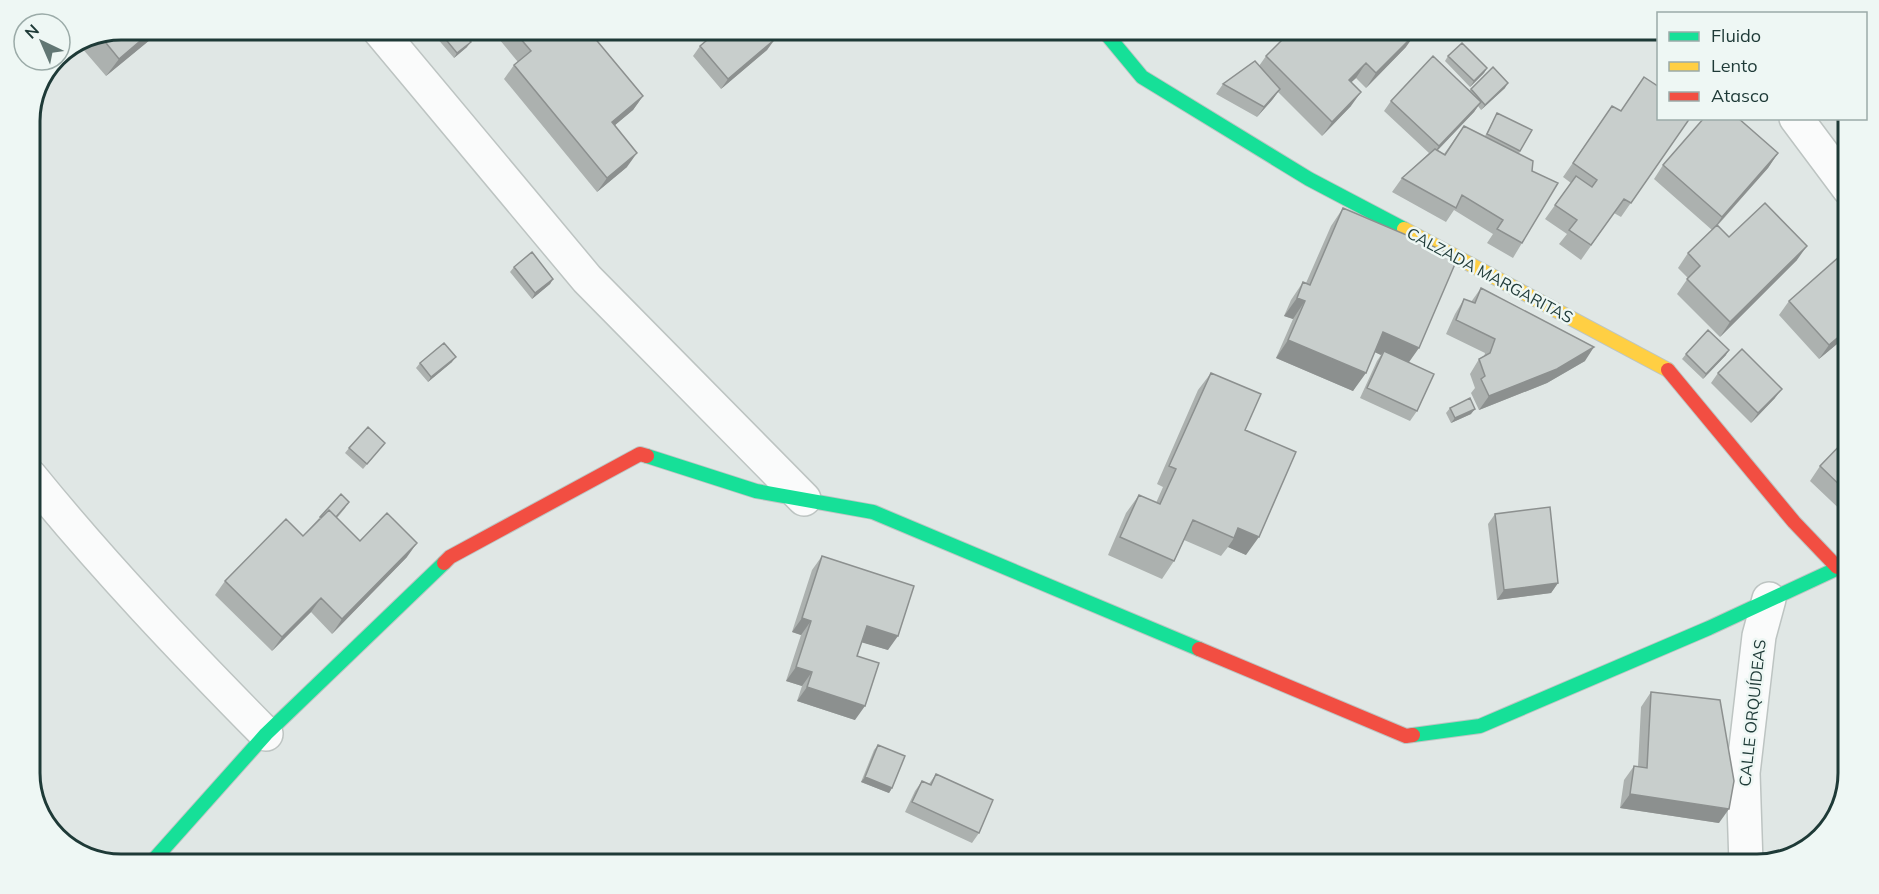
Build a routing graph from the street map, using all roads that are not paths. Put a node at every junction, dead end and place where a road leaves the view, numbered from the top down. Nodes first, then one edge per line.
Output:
1 (387, 40) edge
2 (1111, 40) edge
3 (1797, 120) edge
4 (1838, 174) edge
5 (41, 490) edge
6 (804, 499) junction
7 (1838, 561) edge
8 (1838, 567) edge
9 (1769, 599) junction
10 (266, 734) junction
11 (159, 854) edge
12 (1746, 854) edge

1 - 6 street
2 - 7 street, CALZADA MARGARITAS
3 - 4 street
5 - 10 street
6 - 9 street
6 - 10 street
8 - 9 street
9 - 12 street, CALLE ORQUÍDEAS
10 - 11 street

